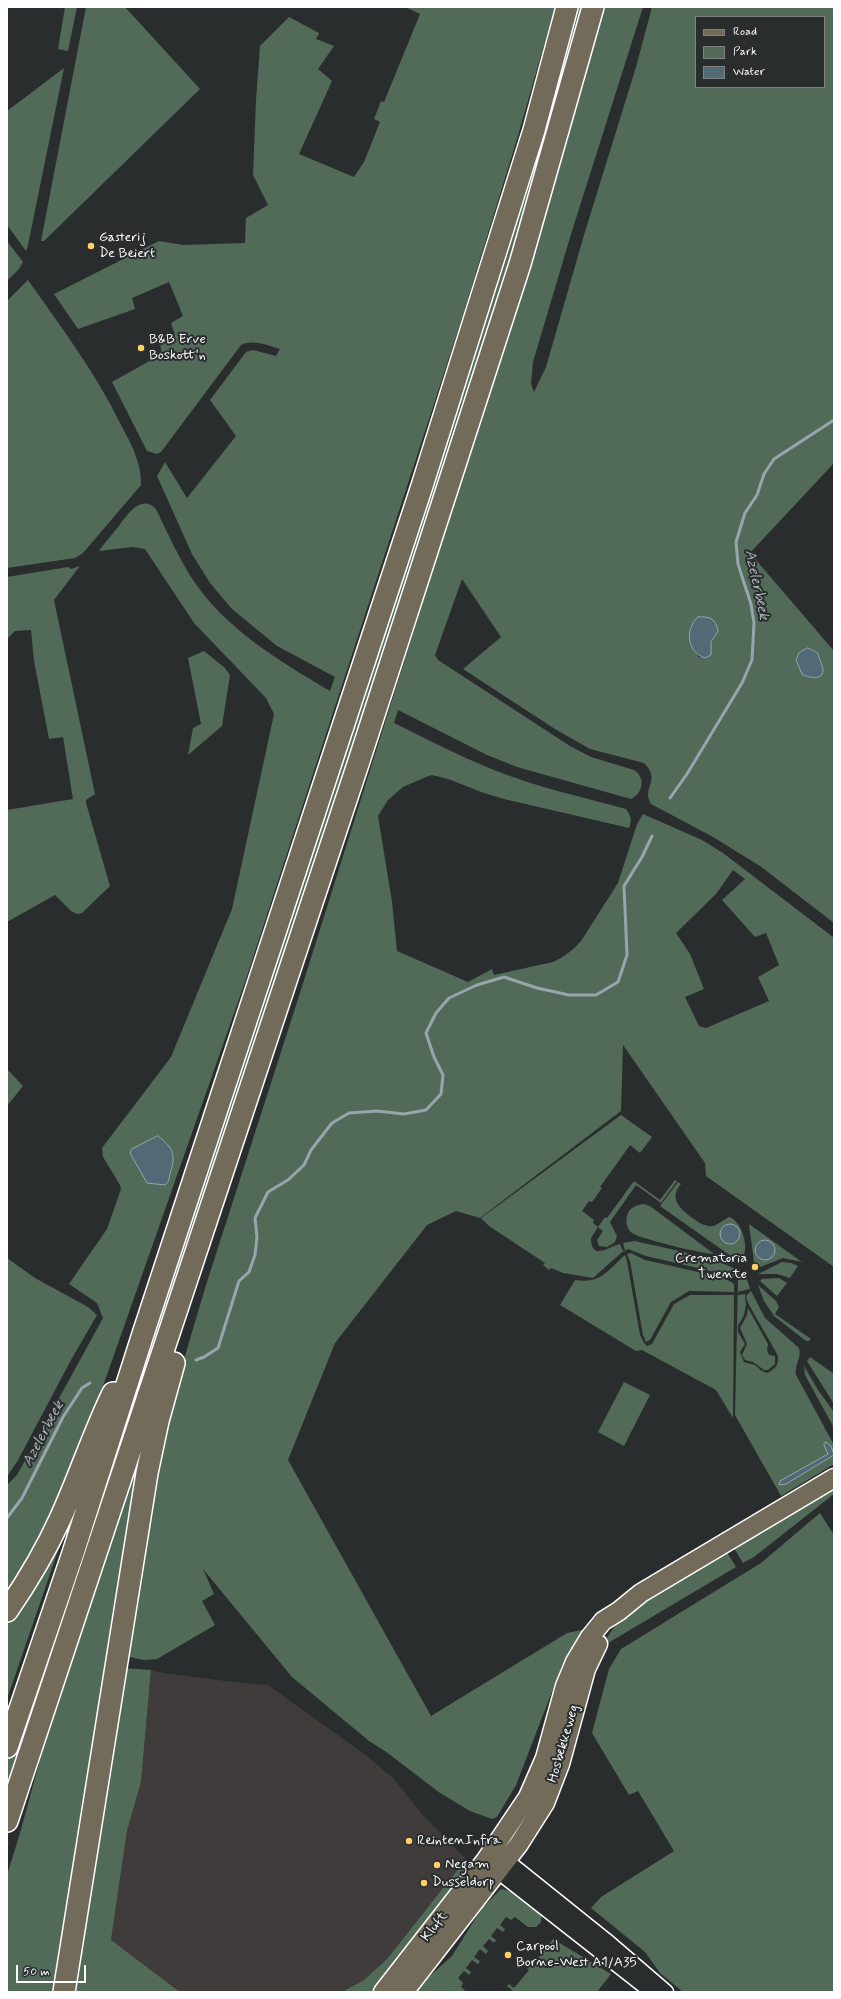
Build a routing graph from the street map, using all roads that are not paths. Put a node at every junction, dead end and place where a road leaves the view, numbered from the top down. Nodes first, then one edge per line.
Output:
1 (567, 7) edge
2 (593, 7) edge
3 (215, 1198) junction
4 (143, 1334) junction
5 (834, 1478) edge
6 (7, 1611) edge
7 (7, 1748) edge
8 (7, 1821) edge
9 (495, 1861) junction
10 (559, 1911) junction
11 (64, 1992) edge
12 (383, 1992) edge
13 (404, 1992) edge
14 (652, 1992) edge
15 (666, 1992) edge

1 - 4 highway
2 - 3 highway
3 - 8 highway
3 - 11 highway
4 - 6 highway
4 - 7 highway
5 - 9 main road, Hosbekkeweg
9 - 10 street
9 - 12 main road, Kluft
9 - 13 main road, Kluft
10 - 14 street
10 - 15 street

